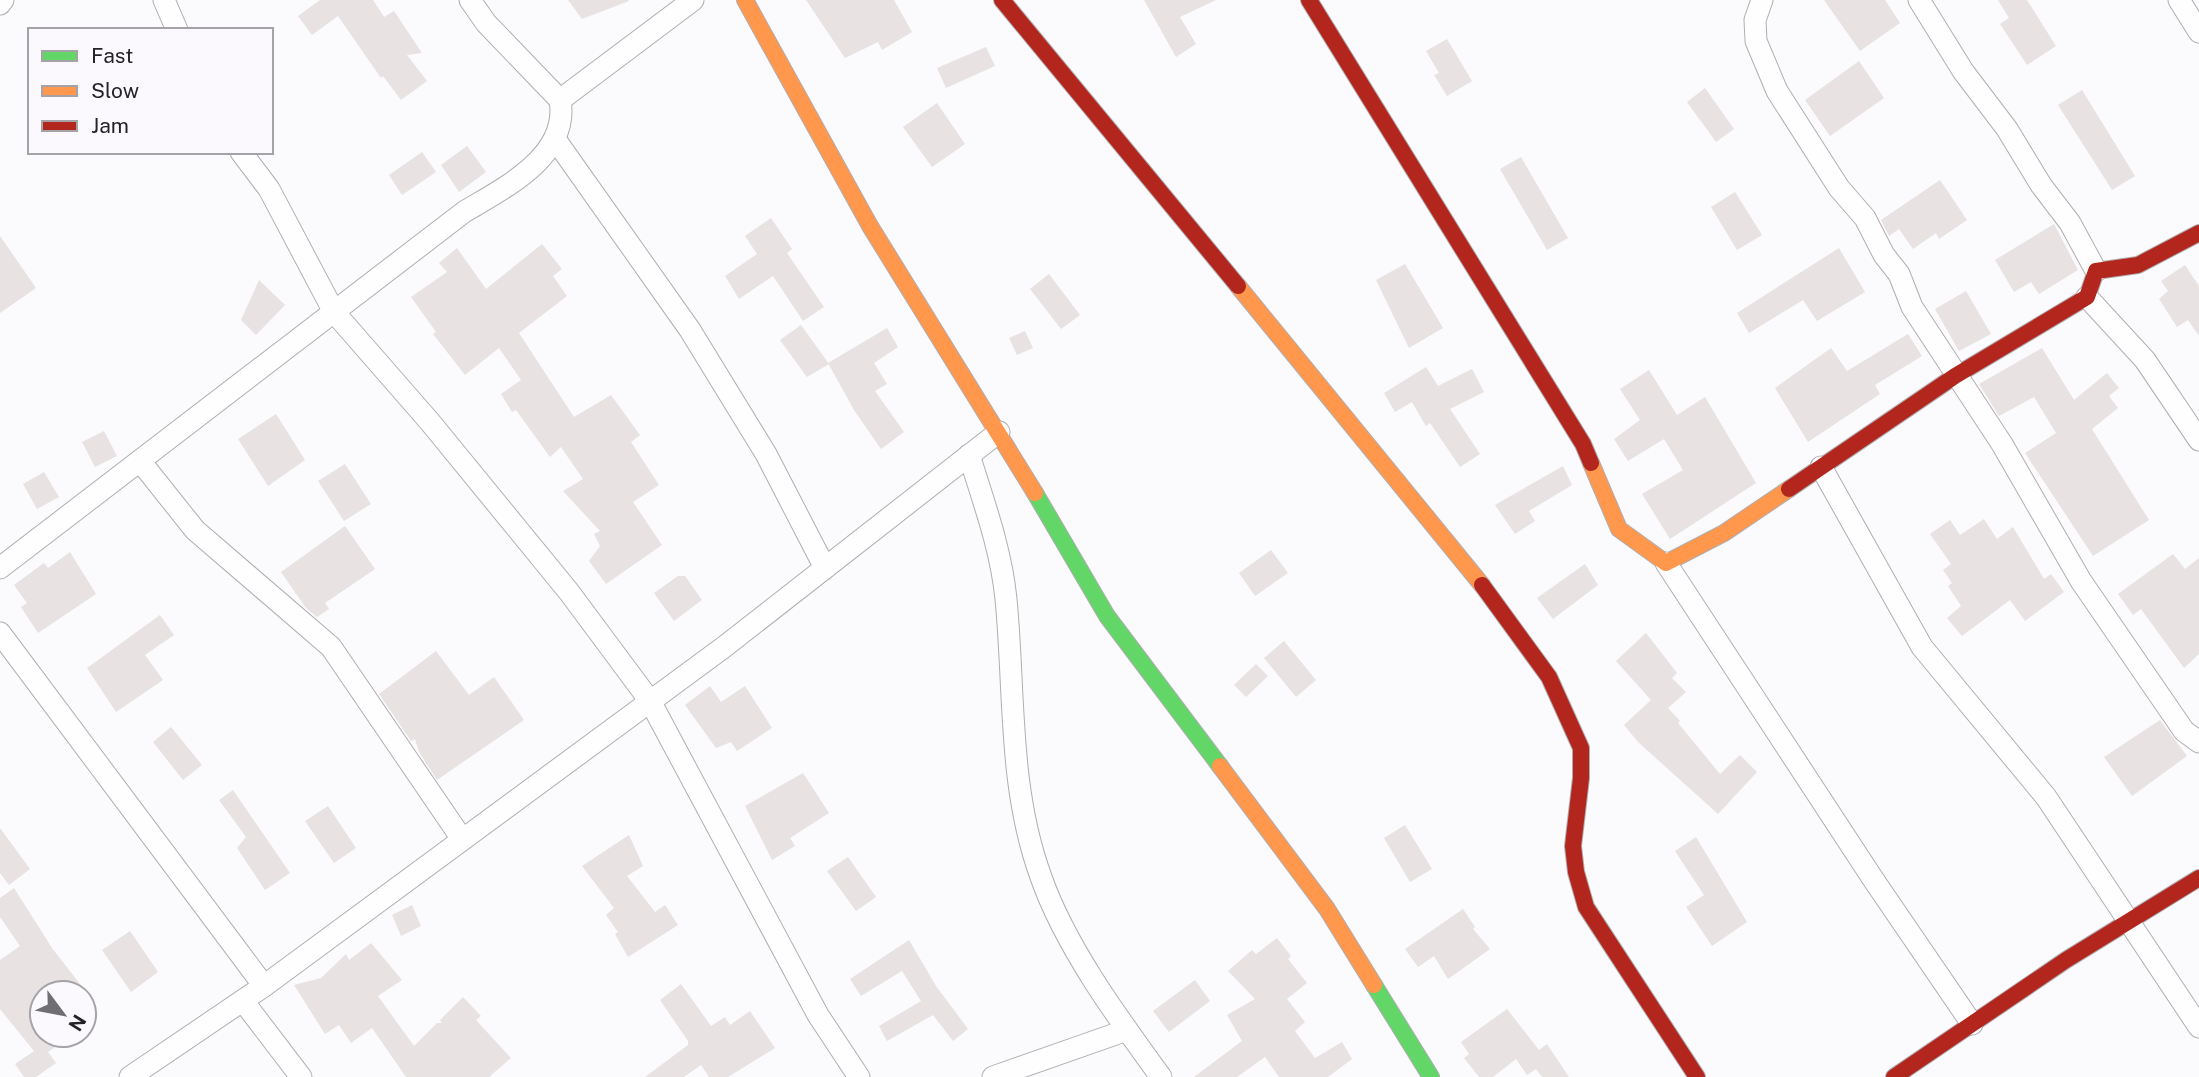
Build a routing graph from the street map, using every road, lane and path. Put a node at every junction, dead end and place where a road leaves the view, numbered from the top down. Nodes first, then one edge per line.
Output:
1 (3, 0) edge
2 (164, 0) edge
3 (470, 0) edge
4 (693, 0) edge
5 (745, 0) edge
6 (1002, 0) edge
7 (1309, 0) edge
8 (1762, 0) edge
9 (1919, 0) edge
10 (2179, 0) edge
11 (0, 4) edge
12 (176, 28) edge
13 (2199, 32) edge
14 (560, 100) junction
15 (555, 139) junction
16 (243, 154) edge
17 (2199, 233) edge
18 (2096, 271) junction
19 (2087, 297) junction
20 (334, 312) junction
21 (1955, 376) junction
22 (999, 432) junction
23 (2199, 440) edge
24 (969, 455) junction
25 (140, 461) junction
26 (1821, 467) junction
27 (1666, 563) junction
28 (0, 568) edge
29 (825, 568) junction
30 (0, 633) edge
31 (650, 701) junction
32 (2199, 742) edge
33 (462, 839) junction
34 (2199, 877) edge
35 (2128, 922) junction
36 (264, 986) junction
37 (243, 1001) junction
38 (1972, 1024) junction
39 (2199, 1027) edge
40 (1127, 1030) junction
41 (130, 1077) edge
42 (301, 1077) edge
43 (859, 1077) edge
44 (993, 1077) edge
45 (1161, 1077) edge
46 (1431, 1077) edge
47 (1697, 1077) edge
48 (1894, 1077) edge

1 - 11 street
2 - 12 street
3 - 14 street
4 - 14 street
5 - 22 street
6 - 47 street
7 - 27 street
8 - 21 street
9 - 18 street
10 - 13 street
14 - 15 street
15 - 20 street
15 - 29 street
16 - 20 street
17 - 18 street
18 - 19 street
19 - 21 street
19 - 23 street
20 - 25 street
20 - 31 street
21 - 26 street
21 - 32 street
22 - 24 street
22 - 46 street
24 - 29 street
24 - 40 street
25 - 28 street
25 - 33 street
26 - 27 street
26 - 35 street
27 - 38 street
29 - 31 street
30 - 36 street
31 - 33 street
31 - 43 street
33 - 36 street
34 - 35 street
35 - 38 street
35 - 39 street
36 - 37 street
37 - 41 street
37 - 42 street
38 - 48 street
40 - 44 street
40 - 45 street

